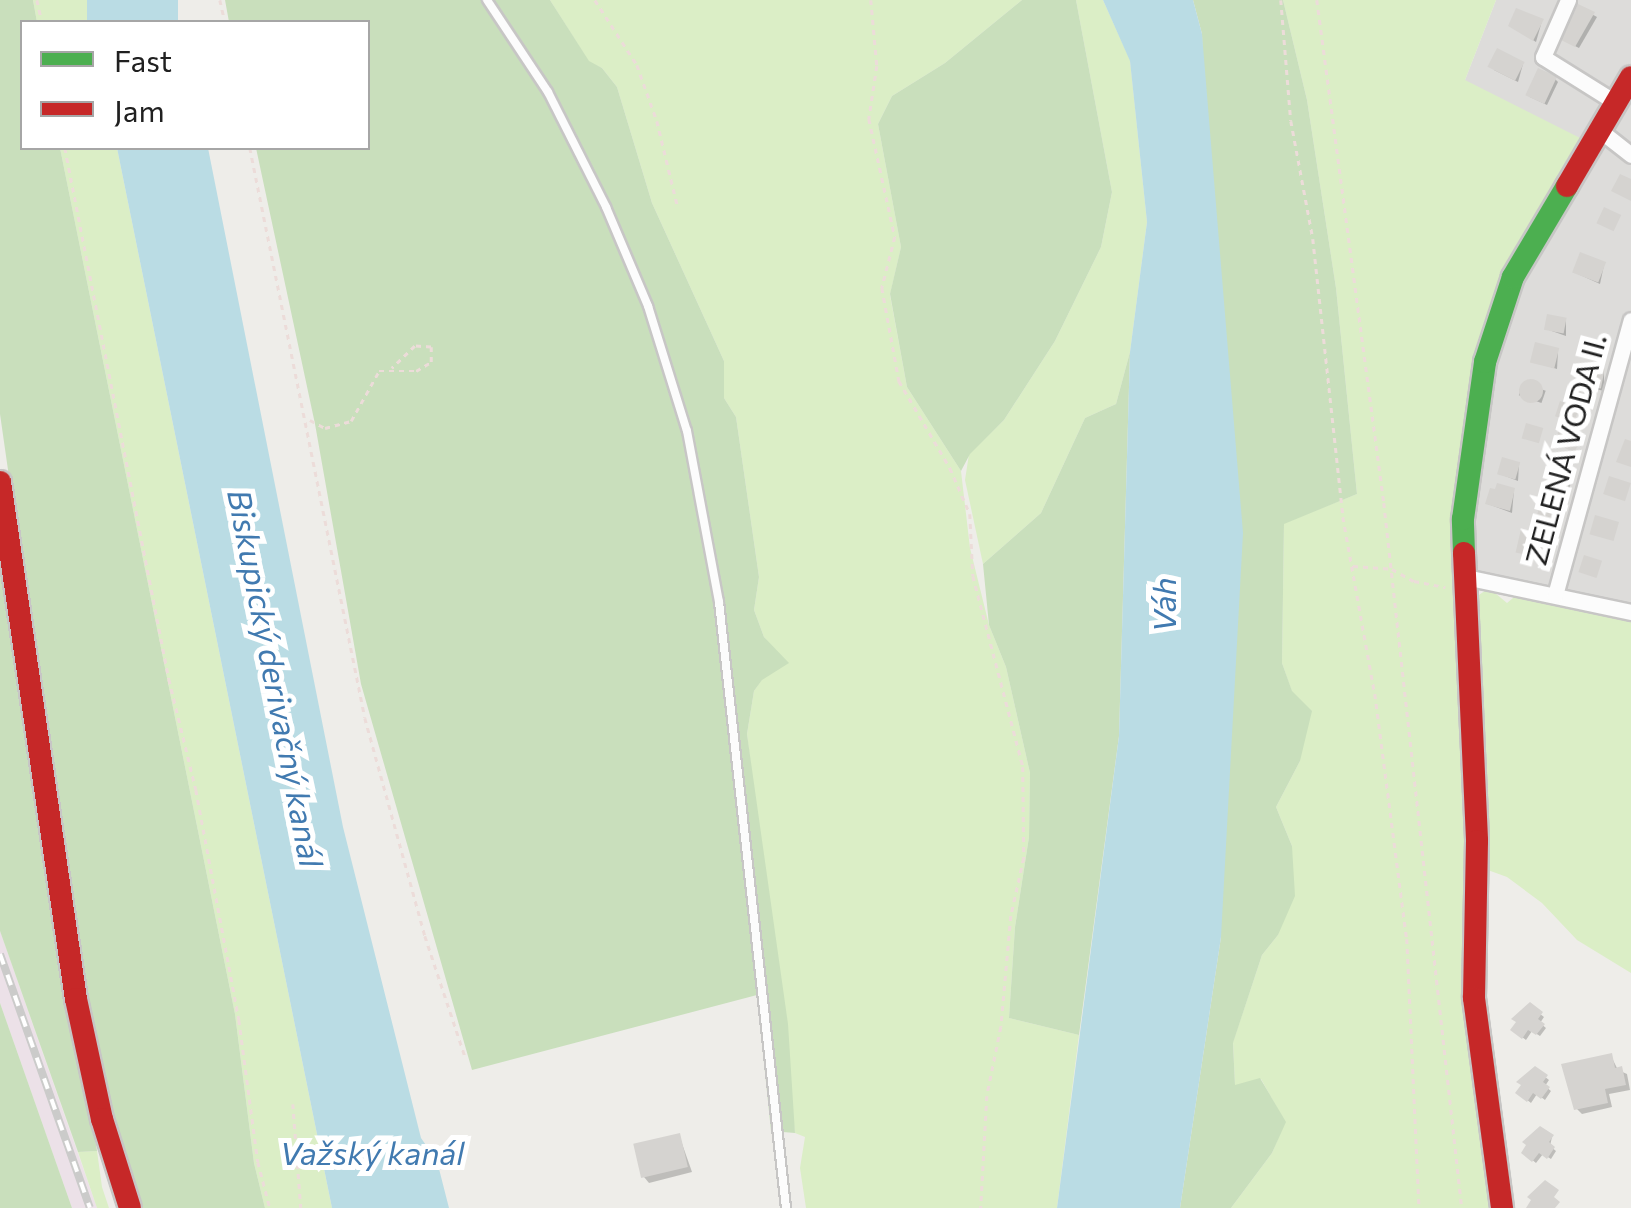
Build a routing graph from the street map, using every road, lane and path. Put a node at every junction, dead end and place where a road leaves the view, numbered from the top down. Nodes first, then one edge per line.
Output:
1 (487, 0) edge
2 (595, 0) edge
3 (871, 0) edge
4 (1281, 0) edge
5 (1317, 0) edge
6 (1568, 0) edge
7 (1631, 77) edge
8 (1616, 102) junction
9 (1598, 128) junction
10 (65, 150) edge
11 (250, 150) edge
12 (1631, 155) edge
13 (678, 208) dead end
14 (1631, 320) edge
15 (392, 368) junction
16 (308, 419) junction
17 (0, 482) edge
18 (1353, 566) junction
19 (1392, 569) junction
20 (1466, 584) junction
21 (1555, 595) junction
22 (1631, 612) edge
23 (465, 1056) dead end
24 (292, 1104) dead end
25 (130, 1208) edge
26 (270, 1208) edge
27 (301, 1208) edge
28 (786, 1208) edge
29 (981, 1208) edge
30 (1419, 1208) edge
31 (1462, 1208) edge
32 (1502, 1208) edge

1 - 28 lane
2 - 13 path
3 - 29 path
4 - 18 path
5 - 19 path
6 - 8 street
7 - 8 street
8 - 9 street
9 - 12 street
9 - 20 street
10 - 26 path
11 - 16 path
14 - 21 street, ZELENÁ VODA II.
15 - 15 path
15 - 16 path
16 - 23 path
17 - 25 street
18 - 19 path
18 - 30 path
19 - 20 path
19 - 31 path
20 - 21 street, ZELENÁ VODA II.
20 - 32 street
21 - 22 street, ZELENÁ VODA II.
24 - 27 path

